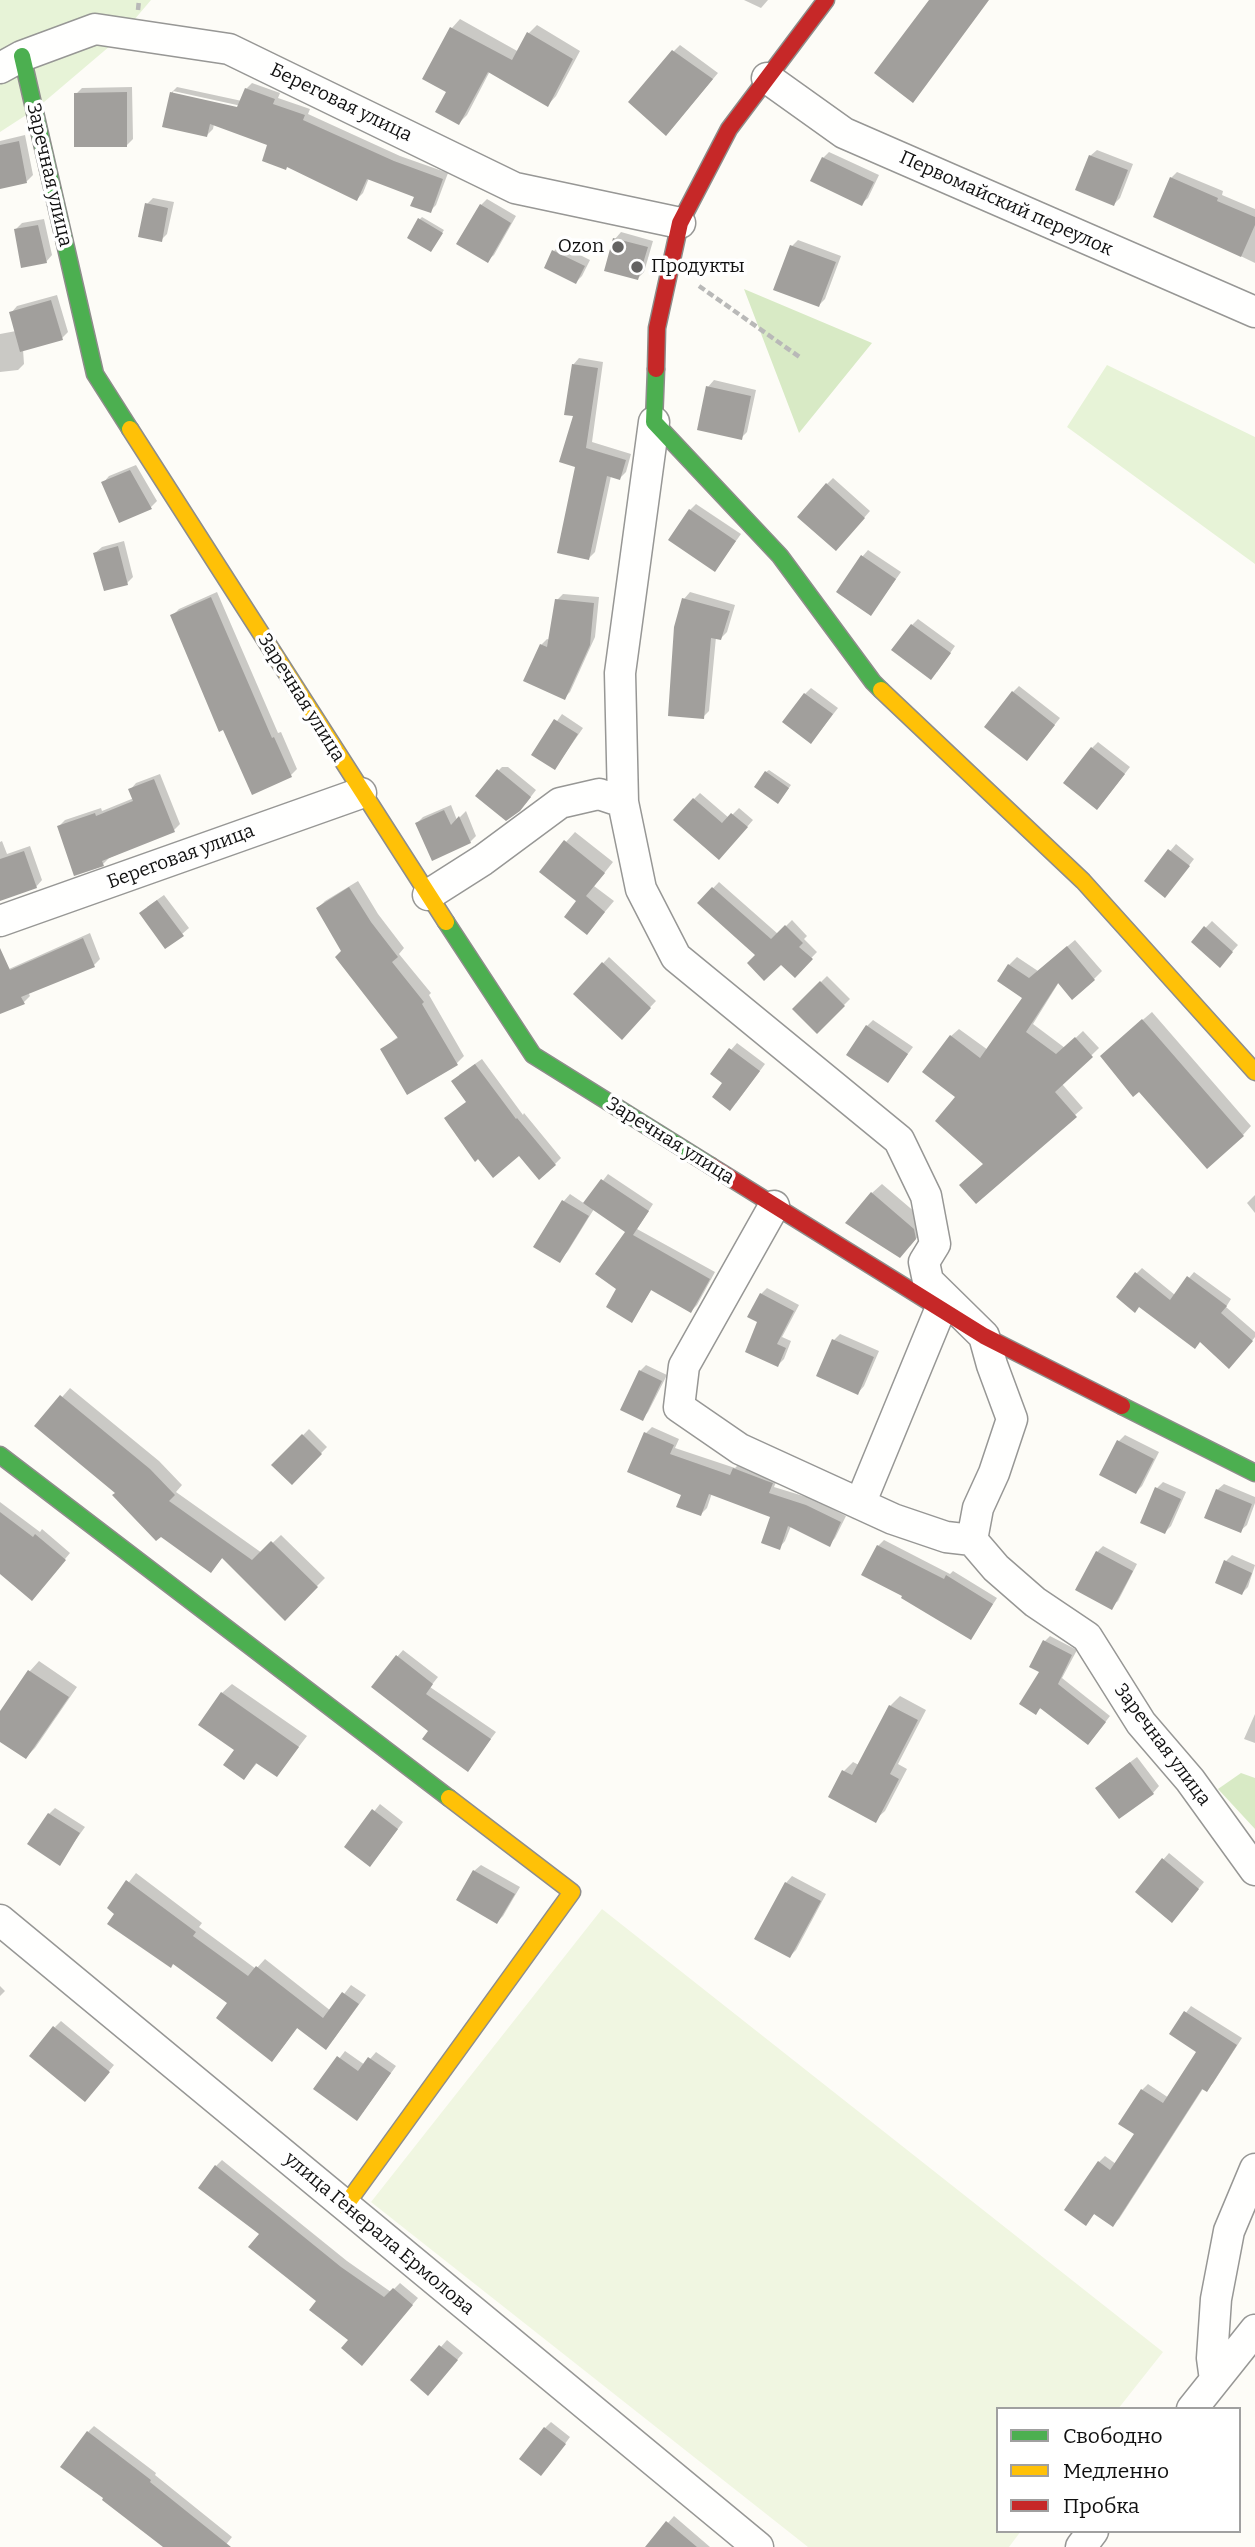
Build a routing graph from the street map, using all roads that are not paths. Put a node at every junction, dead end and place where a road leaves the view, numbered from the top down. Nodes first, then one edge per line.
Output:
1 (826, 0) edge
2 (11, 62) edge
3 (767, 78) junction
4 (680, 223) junction
5 (1255, 312) edge
6 (654, 422) junction
7 (361, 793) junction
8 (623, 802) junction
9 (428, 895) junction
10 (0, 922) edge
11 (1255, 1072) edge
12 (774, 1206) junction
13 (940, 1310) junction
14 (984, 1336) junction
15 (0, 1455) edge
16 (1255, 1473) edge
17 (860, 1504) junction
18 (972, 1540) junction
19 (1255, 1870) edge
20 (0, 1920) edge
21 (1255, 2169) edge
22 (345, 2206) junction
23 (1255, 2330) edge
24 (1215, 2380) junction
25 (1194, 2407) edge
26 (758, 2547) edge

1 - 3 street, Заречная улица
2 - 4 street, Береговая улица
2 - 7 street, Заречная улица
3 - 4 street, Заречная улица
3 - 5 street, Первомайский переулок
4 - 6 street, Заречная улица
6 - 8 street, Заречная улица
6 - 11 street
7 - 9 street, Заречная улица
7 - 10 street, Береговая улица
8 - 9 street
8 - 14 street, Заречная улица
9 - 12 street, Заречная улица
12 - 13 street, Заречная улица
12 - 17 street
13 - 14 street, Заречная улица
13 - 17 street
14 - 16 street, Заречная улица
14 - 18 street, Заречная улица
15 - 22 street
17 - 18 street
18 - 19 street, Заречная улица
20 - 22 street, улица Генерала Ермолова
21 - 24 street
22 - 26 street, улица Генерала Ермолова
23 - 24 street
24 - 25 street

